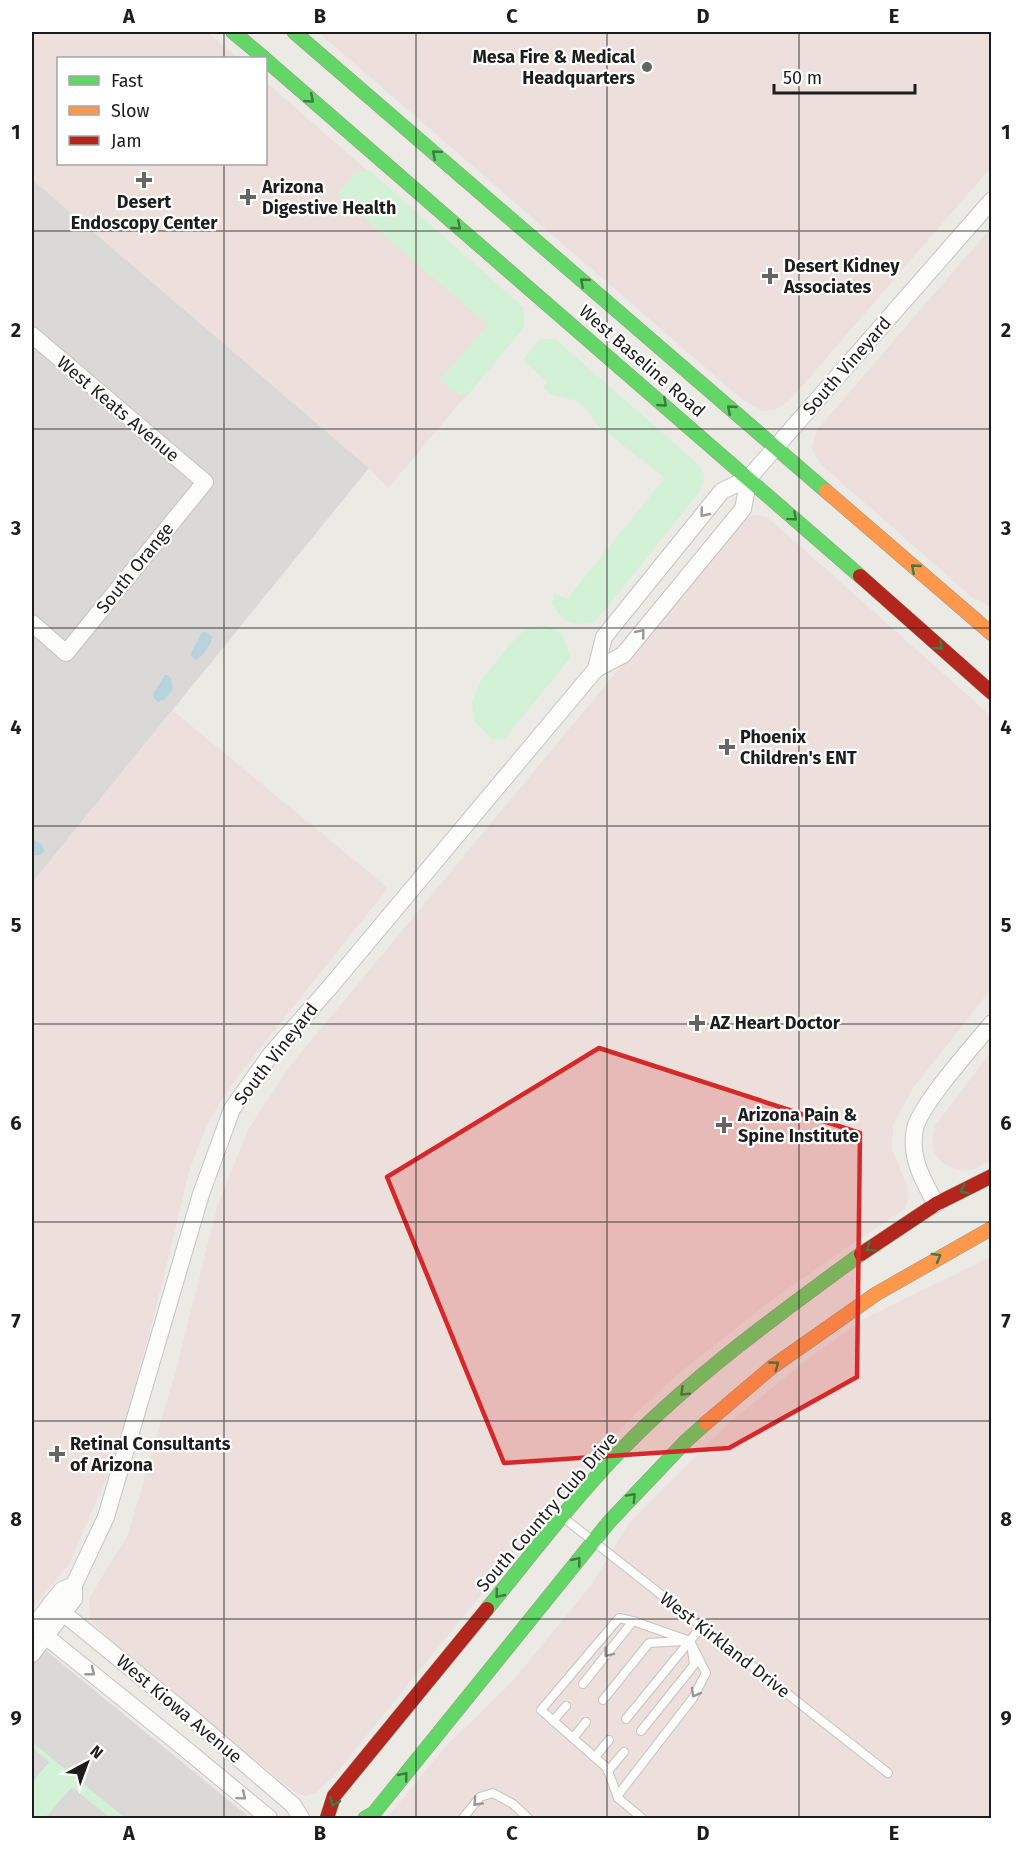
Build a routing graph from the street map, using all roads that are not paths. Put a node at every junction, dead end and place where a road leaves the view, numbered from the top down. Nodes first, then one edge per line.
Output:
1 (233, 32) edge
2 (294, 32) edge
3 (263, 57) edge
4 (267, 61) edge
5 (992, 200) edge
6 (32, 335) edge
7 (776, 448) junction
8 (749, 478) junction
9 (205, 482) joint
10 (32, 623) edge
11 (992, 634) edge
12 (596, 669) junction
13 (992, 693) edge
14 (992, 1023) edge
15 (992, 1176) edge
16 (936, 1204) junction
17 (992, 1228) edge
18 (563, 1516) junction
19 (593, 1541) junction
20 (57, 1608) junction
21 (633, 1621) junction
22 (702, 1626) junction
23 (37, 1630) edge
24 (690, 1641) junction
25 (32, 1654) edge
26 (584, 1684) dead end
27 (603, 1700) dead end
28 (566, 1706) dead end
29 (626, 1719) dead end
30 (553, 1721) junction
31 (586, 1722) dead end
32 (641, 1731) dead end
33 (573, 1738) junction
34 (609, 1740) dead end
35 (624, 1752) dead end
36 (595, 1757) junction
37 (608, 1771) junction
38 (888, 1773) dead end
39 (618, 1795) junction
40 (269, 1818) edge
41 (301, 1818) edge
42 (327, 1818) edge
43 (365, 1818) edge
44 (463, 1818) edge
45 (528, 1818) edge
46 (642, 1818) edge

1 - 3 main road, West Baseline Road
7 -> 2 main road, West Baseline Road
4 -> 8 main road, West Baseline Road
5 - 7 street, South Vineyard
6 - 9 street, West Keats Avenue
7 - 8 street, South Vineyard
11 -> 7 main road, West Baseline Road
8 -> 12 street, South Vineyard
12 -> 8 street, South Vineyard
8 -> 13 main road, West Baseline Road
9 - 10 street, South Orange
12 - 20 street, South Vineyard
14 - 16 street
15 -> 16 main road, South Country Club Drive
16 -> 18 main road, South Country Club Drive
19 -> 17 main road
18 - 19 lane, West Kirkland Drive
18 -> 42 main road, South Country Club Drive
19 - 22 lane, West Kirkland Drive
43 -> 19 main road
20 - 23 street, South Vineyard
20 - 41 street, West Kiowa Avenue
21 - 24 lane
21 -> 26 lane
21 - 30 lane
22 - 24 lane
22 - 38 lane, West Kirkland Drive
23 - 25 street, South Vineyard
23 -> 40 street, West Kiowa Avenue
24 - 27 lane
24 - 29 lane
24 - 32 lane
24 -> 39 lane
28 - 30 lane
30 - 33 lane
31 - 33 lane
33 - 36 lane
34 - 36 lane
35 - 37 lane
36 - 37 lane
37 - 39 lane
39 - 46 lane
45 -> 44 lane

